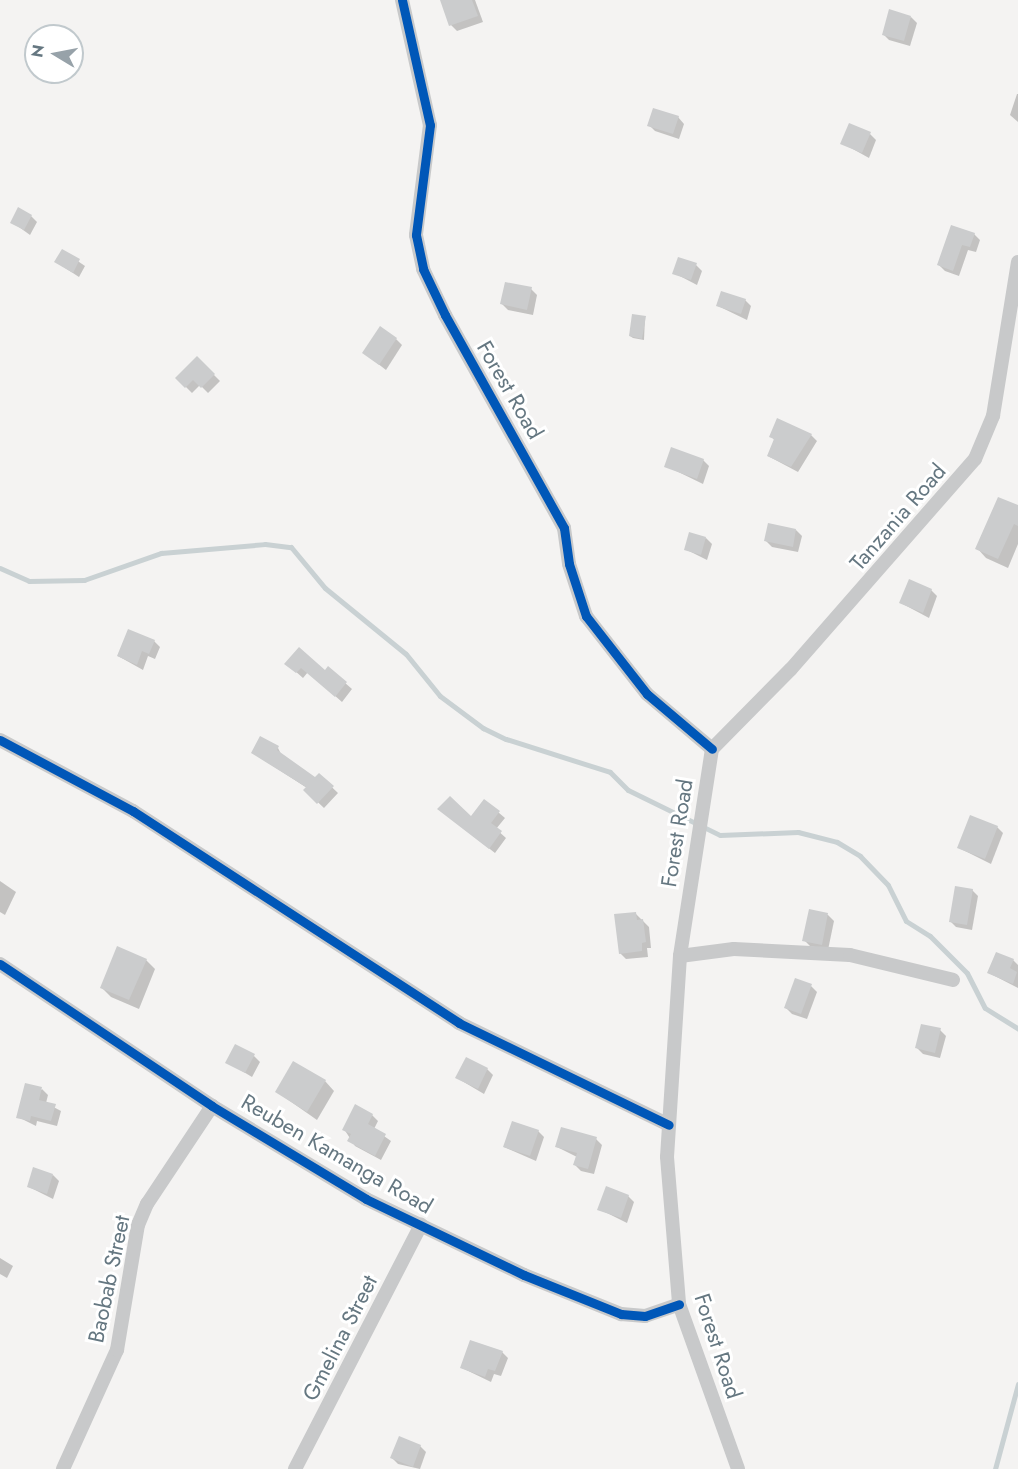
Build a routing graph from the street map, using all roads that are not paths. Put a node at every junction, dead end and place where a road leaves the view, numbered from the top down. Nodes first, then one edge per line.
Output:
1 (402, 0) edge
2 (1018, 262) edge
3 (0, 741) edge
4 (712, 749) junction
5 (680, 956) junction
6 (0, 964) edge
7 (953, 980) dead end
8 (212, 1106) junction
9 (669, 1125) junction
10 (421, 1226) junction
11 (679, 1304) junction
12 (63, 1469) edge
13 (295, 1469) edge
14 (738, 1469) edge

1 - 4 street, Forest Road
2 - 4 street, Tanzania Road
3 - 9 street
4 - 5 street, Forest Road
5 - 7 street
5 - 9 street, Forest Road
6 - 8 street, Reuben Kamanga Road
8 - 10 street, Reuben Kamanga Road
8 - 12 street, Baobab Street
9 - 11 street, Forest Road
10 - 11 street, Reuben Kamanga Road
10 - 13 street, Gmelina Street
11 - 14 street, Forest Road

